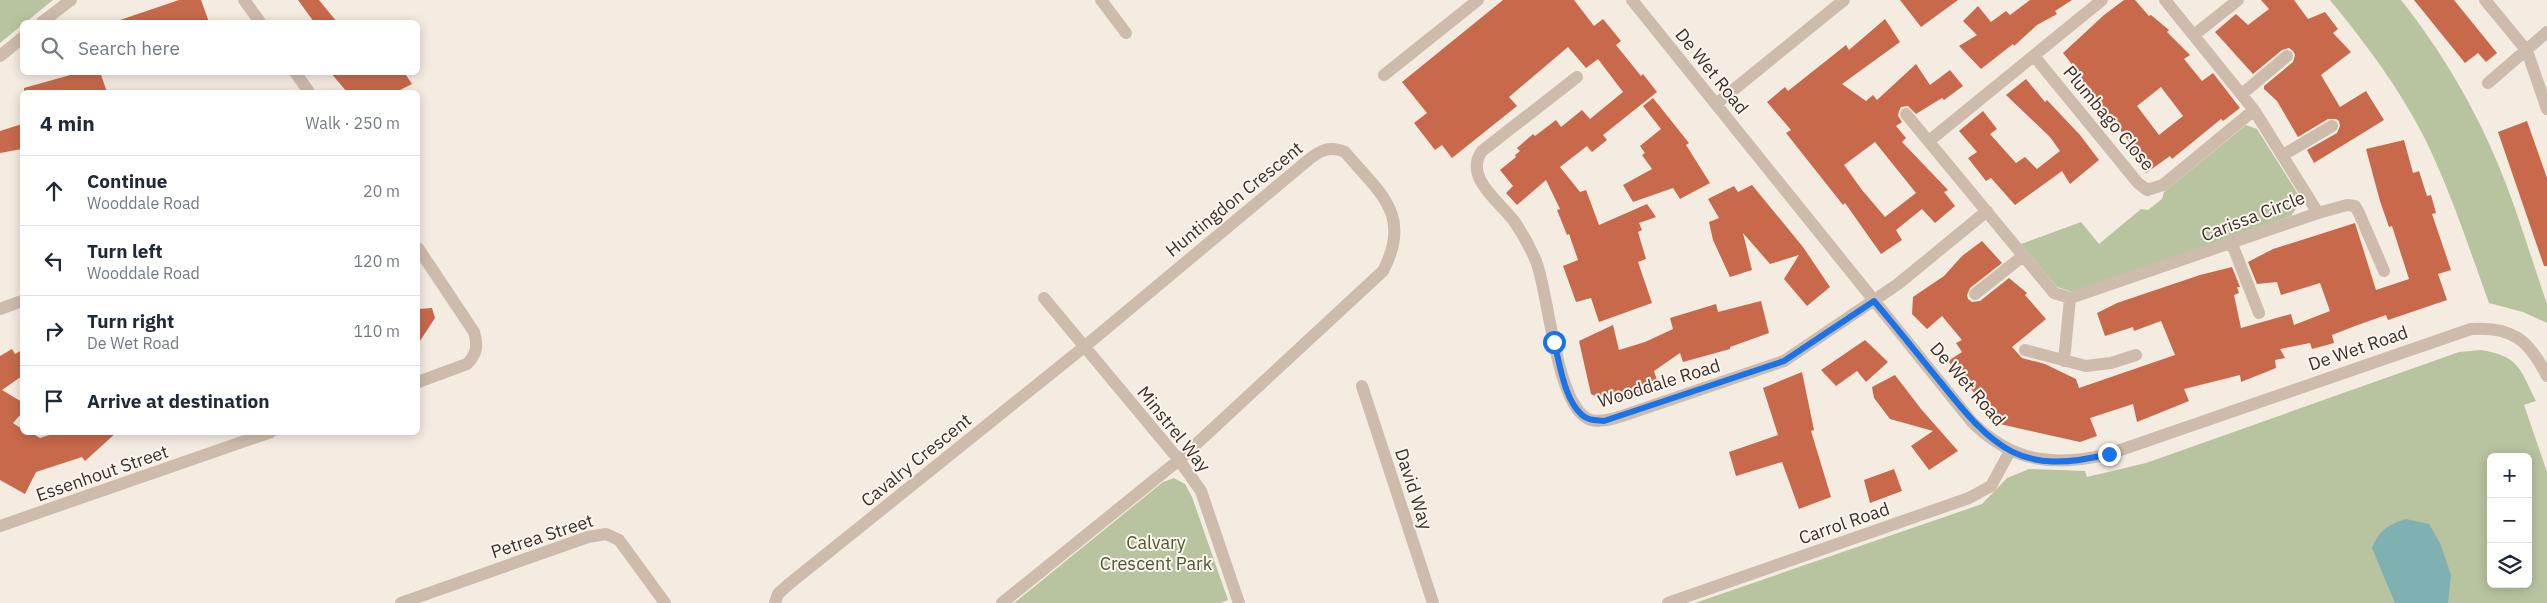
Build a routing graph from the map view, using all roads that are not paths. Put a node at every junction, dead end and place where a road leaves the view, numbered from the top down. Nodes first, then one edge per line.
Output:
1 (71, 0) edge
2 (244, 0) edge
3 (1101, 0) edge
4 (1478, 0) edge
5 (1632, 0) edge
6 (1844, 0) edge
7 (2102, 0) edge
8 (2165, 0) edge
9 (2238, 0) edge
10 (2485, 0) edge
11 (45, 20) edge
12 (259, 20) edge
13 (2547, 32) edge
14 (1126, 33) dead end
15 (2194, 35) junction
16 (20, 40) edge
17 (2527, 51) junction
18 (0, 56) edge
19 (2034, 56) junction
20 (2287, 56) dead end
21 (297, 75) edge
22 (1384, 75) dead end
23 (1577, 77) dead end
24 (2488, 83) dead end
25 (308, 90) edge
26 (2242, 94) junction
27 (1716, 104) junction
28 (2547, 109) edge
29 (2254, 110) junction
30 (1906, 114) dead end
31 (2332, 126) dead end
32 (1929, 141) junction
33 (2283, 156) junction
34 (1987, 211) junction
35 (2318, 213) junction
36 (2232, 244) junction
37 (420, 251) edge
38 (2024, 256) junction
39 (2384, 271) dead end
40 (1975, 294) dead end
41 (1044, 298) dead end
42 (2070, 298) junction
43 (1874, 301) junction
44 (20, 302) edge
45 (0, 309) edge
46 (2259, 313) dead end
47 (1084, 347) junction
48 (2025, 350) dead end
49 (2136, 355) dead end
50 (2064, 361) junction
51 (2547, 376) edge
52 (420, 381) edge
53 (1362, 386) dead end
54 (262, 435) edge
55 (2010, 451) junction
56 (1179, 460) junction
57 (0, 526) edge
58 (402, 603) edge
59 (665, 603) edge
60 (775, 603) edge
61 (1002, 603) edge
62 (1239, 603) edge
63 (1433, 603) edge
64 (1668, 603) edge

1 - 11 street
2 - 12 street
3 - 14 street
4 - 22 street
5 - 27 street, De Wet Road
6 - 27 street
7 - 19 street
8 - 15 street, Carissa Circle
9 - 15 street
10 - 17 street
13 - 17 street
15 - 26 street, Carissa Circle
16 - 18 street
17 - 24 street
17 - 28 street
19 - 29 street, Plumbago Close
19 - 32 street
20 - 26 street
21 - 25 street
23 - 43 street, Wooddale Road
26 - 29 street, Carissa Circle
27 - 43 street, De Wet Road
29 - 33 street, Carissa Circle
30 - 32 street
31 - 33 street
32 - 34 street
33 - 35 street, Carissa Circle
34 - 38 street
34 - 43 street
35 - 36 street, Carissa Circle
35 - 39 street
36 - 42 street, Carissa Circle
36 - 46 street
37 - 52 street
38 - 40 street
38 - 42 street
41 - 47 street, Minstrel Way
42 - 50 street
43 - 55 street, De Wet Road
44 - 45 street
47 - 56 street, Minstrel Way
47 - 56 street, Huntingdon Crescent
47 - 60 street, Cavalry Crescent
48 - 50 street
49 - 50 street
51 - 55 street, De Wet Road
53 - 63 street, David Way
54 - 57 street, Essenhout Street
55 - 64 street, Carrol Road
56 - 61 street
56 - 62 street, Minstrel Way
58 - 59 street, Petrea Street

